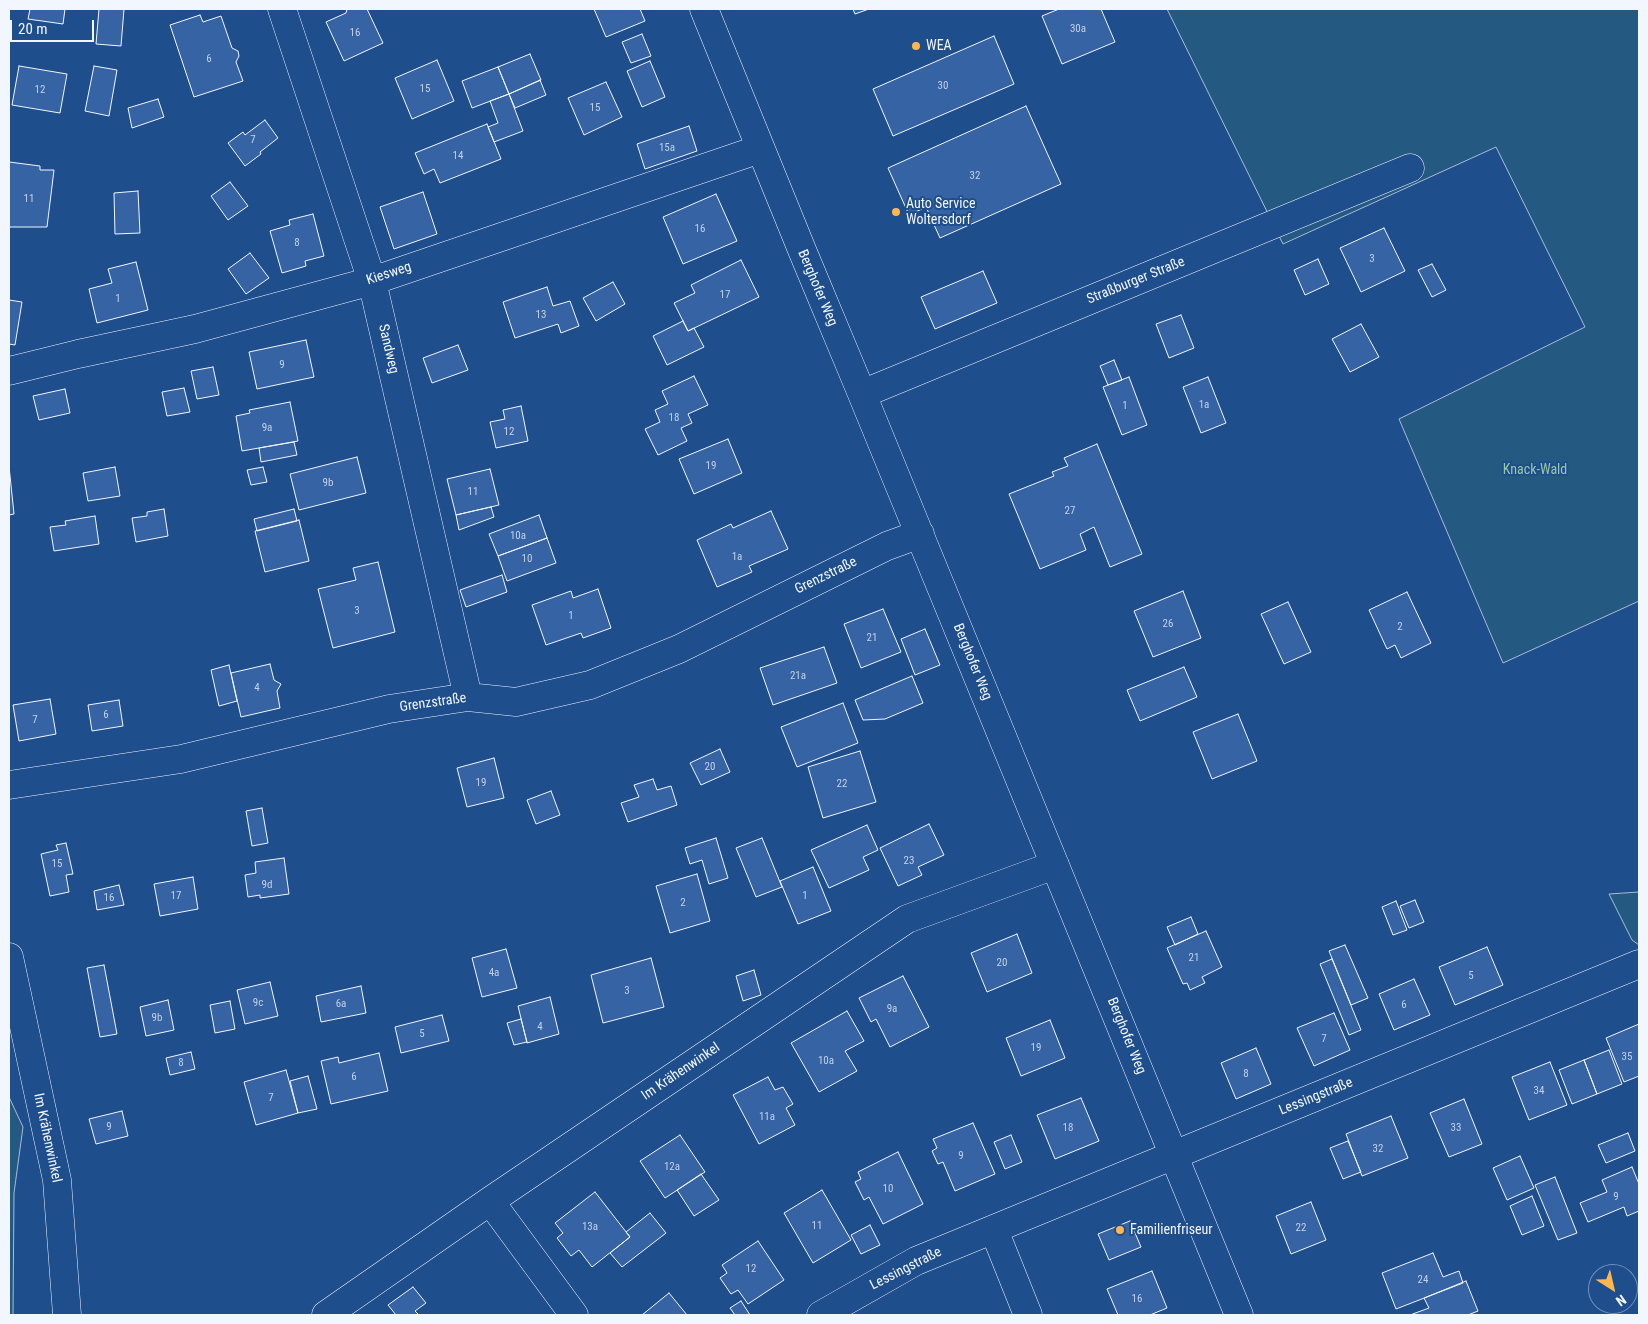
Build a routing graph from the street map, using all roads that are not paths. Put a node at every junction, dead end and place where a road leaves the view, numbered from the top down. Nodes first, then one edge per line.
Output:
1 (282, 9) edge
2 (704, 9) edge
3 (760, 149) junction
4 (1410, 168) dead end
5 (372, 280) junction
6 (9, 371) edge
7 (862, 394) junction
8 (920, 534) junction
9 (468, 697) junction
10 (9, 785) edge
11 (1055, 865) junction
12 (9, 960) edge
13 (1639, 964) edge
14 (1175, 1156) junction
15 (490, 1201) junction
16 (994, 1230) junction
17 (67, 1315) edge
18 (326, 1315) edge
19 (574, 1315) edge
20 (821, 1315) edge
21 (1028, 1315) edge
22 (1239, 1315) edge

1 - 5 street, Sandweg
2 - 3 street, Berghofer Weg
3 - 5 street, Kiesweg
3 - 7 street, Berghofer Weg
4 - 7 street, Straßburger Straße
5 - 6 street, Kiesweg
5 - 9 street, Sandweg
7 - 8 street, Berghofer Weg
8 - 9 street, Grenzstraße
8 - 11 street, Berghofer Weg
9 - 10 street, Grenzstraße
11 - 14 street, Berghofer Weg
11 - 15 street, Im Krähenwinkel
12 - 17 street, Im Krähenwinkel
13 - 14 street, Lessingstraße
14 - 16 street, Lessingstraße
14 - 22 street, Berghofer Weg
15 - 18 street, Im Krähenwinkel
15 - 19 street
16 - 20 street, Lessingstraße
16 - 21 street

